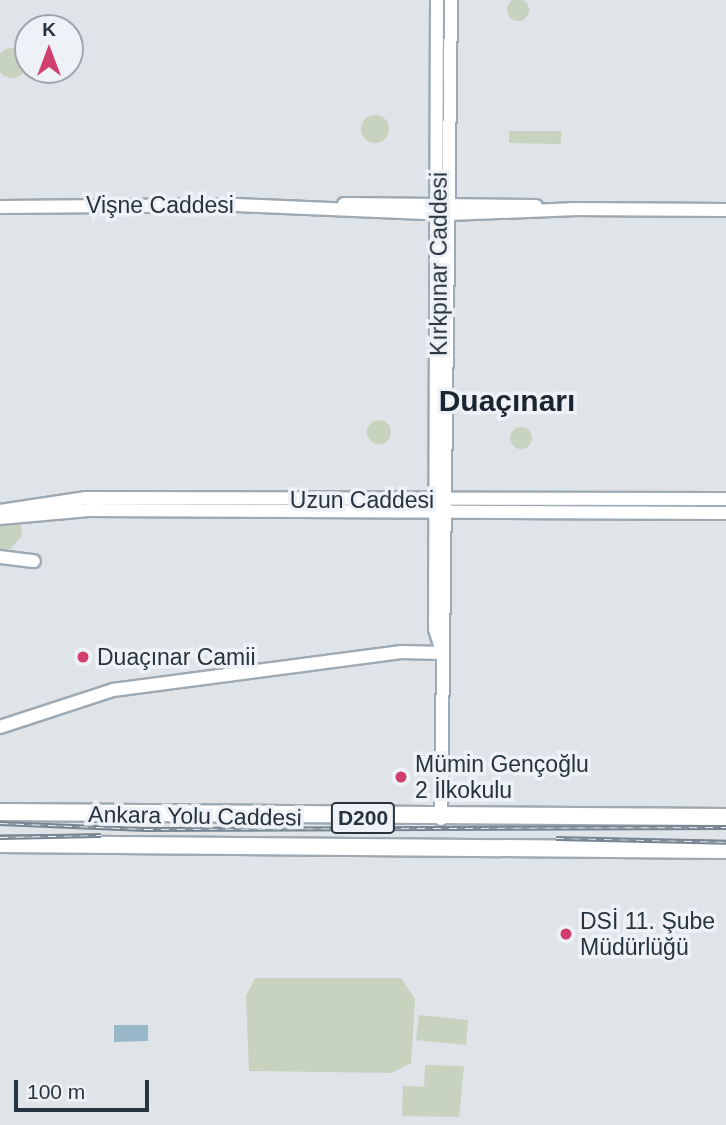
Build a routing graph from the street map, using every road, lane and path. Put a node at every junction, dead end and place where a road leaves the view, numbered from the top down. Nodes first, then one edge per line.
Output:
1 (437, 0) edge
2 (451, 0) edge
3 (0, 207) edge
4 (444, 208) junction
5 (726, 211) edge
6 (726, 499) edge
7 (442, 506) junction
8 (0, 511) edge
9 (726, 513) edge
10 (0, 518) edge
11 (0, 557) edge
12 (34, 561) dead end
13 (442, 653) junction
14 (0, 727) edge
15 (0, 812) edge
16 (726, 817) edge
17 (441, 820) junction
18 (0, 844) edge
19 (726, 850) edge

1 - 4 main road, Kırkpınar Caddesi
2 - 4 main road, Kırkpınar Caddesi
3 - 4 main road, Vişne Caddesi
4 - 5 main road, Vişne Caddesi
4 - 7 main road, Kırkpınar Caddesi
6 - 7 main road, Uzun Caddesi
7 - 8 main road, Uzun Caddesi
7 - 9 main road, Uzun Caddesi
7 - 10 main road, Uzun Caddesi
7 - 13 main road, Kırkpınar Caddesi
11 - 12 main road
13 - 14 main road
13 - 17 main road, Kırkpınar Caddesi
15 - 17 highway, Ankara Yolu Caddesi / D200
16 - 17 highway, Ankara Yolu Caddesi / D200
18 - 19 highway, Ankara Yolu Caddesi / D200

